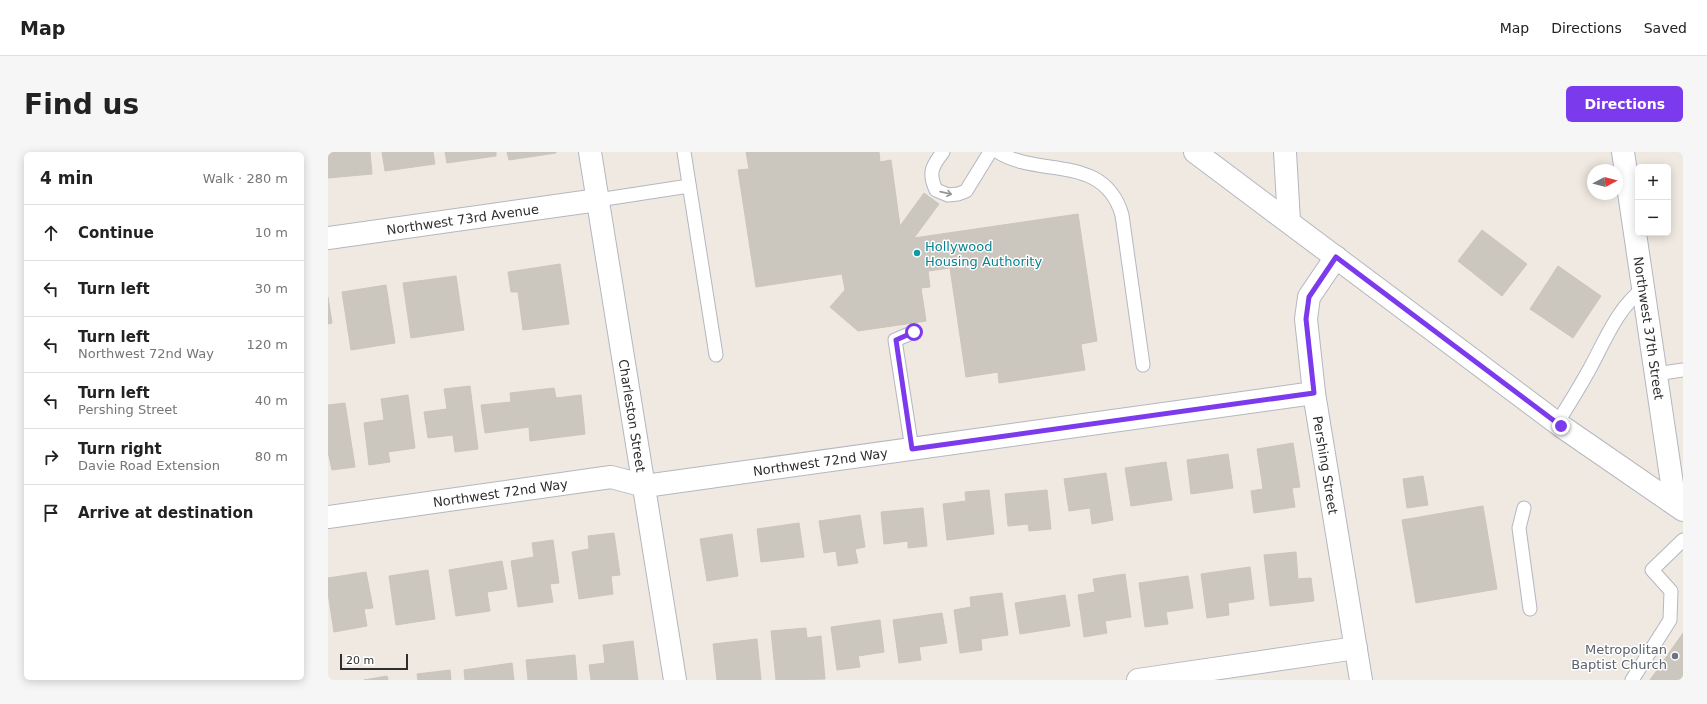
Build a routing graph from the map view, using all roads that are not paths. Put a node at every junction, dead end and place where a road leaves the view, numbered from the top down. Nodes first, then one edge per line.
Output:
1 (590, 152) edge
2 (684, 152) edge
3 (943, 152) edge
4 (990, 152) edge
5 (998, 152) edge
6 (1196, 152) edge
7 (1285, 152) edge
8 (1623, 152) edge
9 (689, 186) junction
10 (598, 200) junction
11 (1289, 221) junction
12 (328, 238) edge
13 (1336, 257) junction
14 (1643, 289) junction
15 (914, 332) dead end
16 (716, 355) dead end
17 (1143, 365) dead end
18 (1683, 370) edge
19 (1656, 374) junction
20 (1314, 393) junction
21 (1558, 423) junction
22 (912, 449) junction
23 (645, 486) junction
24 (1524, 508) dead end
25 (1679, 508) edge
26 (328, 517) edge
27 (1683, 540) edge
28 (1530, 609) dead end
29 (1356, 648) junction
30 (675, 680) edge
31 (1138, 680) edge
32 (1361, 680) edge
33 (1632, 680) edge

1 - 10 street, Charleston Street
2 - 9 lane
3 -> 4 lane
5 - 17 lane
6 - 11 street
7 - 11 street
8 - 14 street, Northwest 37th Street
9 - 10 lane
9 - 16 lane
10 - 12 street, Northwest 73rd Avenue
10 - 23 street, Charleston Street
11 - 13 street
13 - 20 street, Pershing Street
13 - 21 street
14 - 19 street, Northwest 37th Street
14 - 21 lane
15 - 22 lane
18 - 19 lane
19 - 25 street, Northwest 37th Street
20 - 22 street, Northwest 72nd Way
20 - 29 street, Pershing Street
21 - 25 street
22 - 23 street, Northwest 72nd Way
23 - 26 street, Northwest 72nd Way
23 - 30 street, Charleston Street
24 - 28 lane
27 - 33 lane
29 - 31 street
29 - 32 street, Pershing Street

